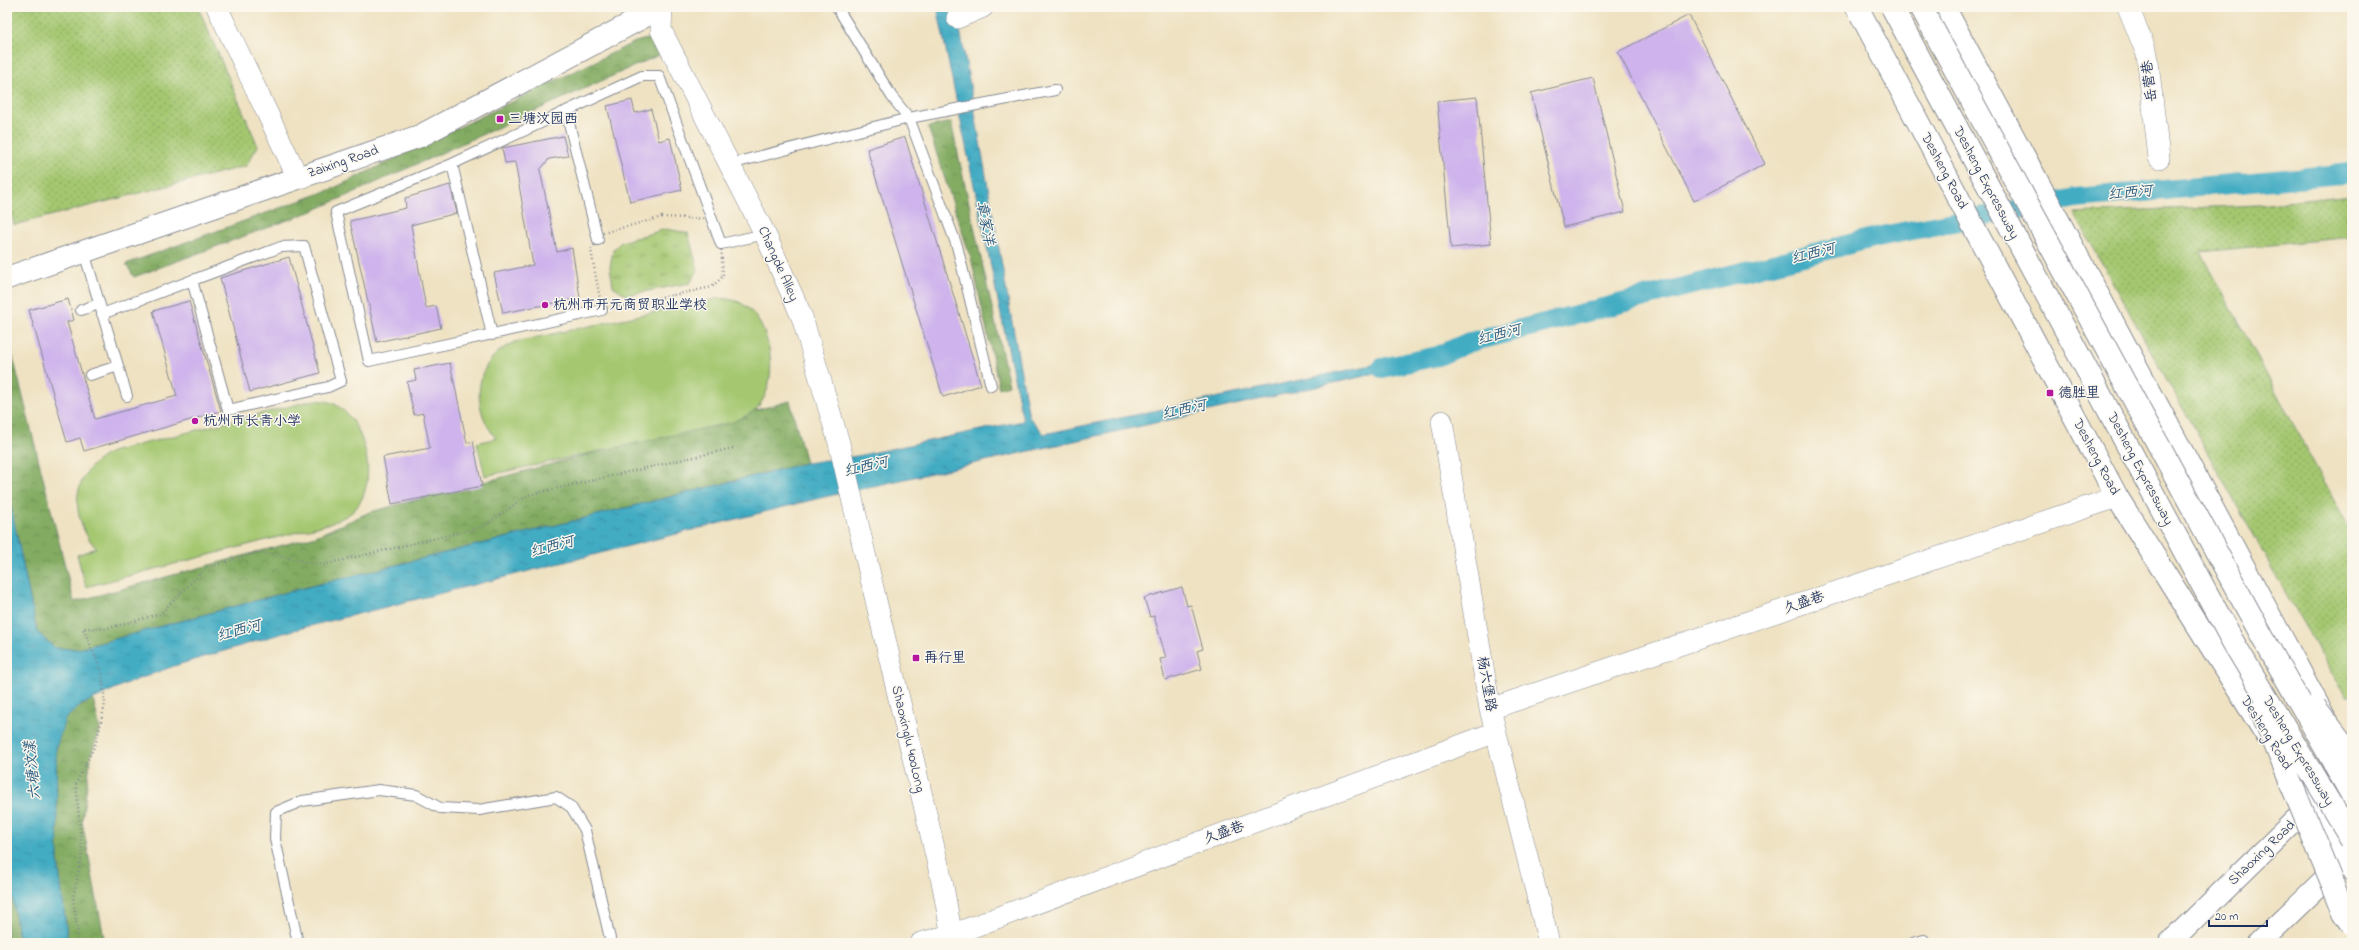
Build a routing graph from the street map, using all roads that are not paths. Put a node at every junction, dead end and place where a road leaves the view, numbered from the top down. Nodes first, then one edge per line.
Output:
1 (218, 7) edge
2 (662, 7) edge
3 (837, 7) edge
4 (983, 7) edge
5 (1857, 7) edge
6 (1892, 7) edge
7 (1922, 7) edge
8 (1944, 7) edge
9 (2128, 7) edge
10 (957, 18) dead end
11 (1055, 90) dead end
12 (566, 111) junction
13 (909, 118) junction
14 (2159, 158) dead end
15 (452, 164) junction
16 (730, 164) junction
17 (298, 178) junction
18 (766, 234) junction
19 (598, 240) road end
20 (84, 252) junction
21 (7, 278) edge
22 (192, 280) junction
23 (101, 309) junction
24 (81, 310) dead end
25 (602, 310) road end
26 (492, 335) junction
27 (118, 366) junction
28 (90, 374) dead end
29 (991, 386) dead end
30 (127, 396) dead end
31 (1442, 421) dead end
32 (2117, 497) junction
33 (860, 535) joint
34 (2262, 636) junction
35 (2233, 642) junction
36 (1490, 709) junction
37 (1496, 732) junction
38 (2351, 762) edge
39 (2352, 795) edge
40 (2311, 805) junction
41 (2350, 856) edge
42 (2352, 924) edge
43 (952, 939) edge
44 (1924, 940) dead end
45 (298, 943) edge
46 (611, 943) edge
47 (921, 943) edge
48 (1549, 943) edge
49 (1913, 943) edge
50 (2170, 943) edge
51 (2259, 943) edge

1 - 17 street
2 - 16 street, Changde Alley
2 - 17 main road, Zaixing Road
3 - 13 lane
4 - 10 street
5 - 32 main road, Desheng Road
6 - 35 main road, Desheng Expressway, bridge
7 - 34 main road, Desheng Expressway, bridge
8 - 38 main road
9 - 14 street, 岳营巷
11 - 13 lane
12 - 15 lane
12 - 18 lane
12 - 19 lane
13 - 16 lane
13 - 29 lane
15 - 26 lane
15 - 26 lane
16 - 18 street, Changde Alley
17 - 20 main road, Zaixing Road
18 - 33 street, Changde Alley
20 - 21 main road, Zaixing Road
20 - 23 lane
22 - 22 lane
22 - 23 lane
23 - 24 lane
23 - 27 lane
25 - 26 lane
27 - 28 lane
27 - 30 lane
31 - 36 street, 杨六堡路
32 - 36 street, 久盛巷
32 - 40 main road, Desheng Road
33 - 43 street, Shaoxinglu 400Long
34 - 38 main road, bridge
34 - 39 main road, Desheng Expressway, bridge
35 - 41 main road, Desheng Expressway, bridge
35 - 42 main road, bridge
36 - 37 street, 杨六堡路
37 - 43 street, 久盛巷
37 - 48 street, 杨六堡路
38 - 40 main road, Shaoxing Road
40 - 41 main road, Desheng Road
40 - 50 main road, Shaoxing Road
41 - 51 main road
43 - 47 street, 久盛巷
44 - 49 lane
45 - 46 lane

